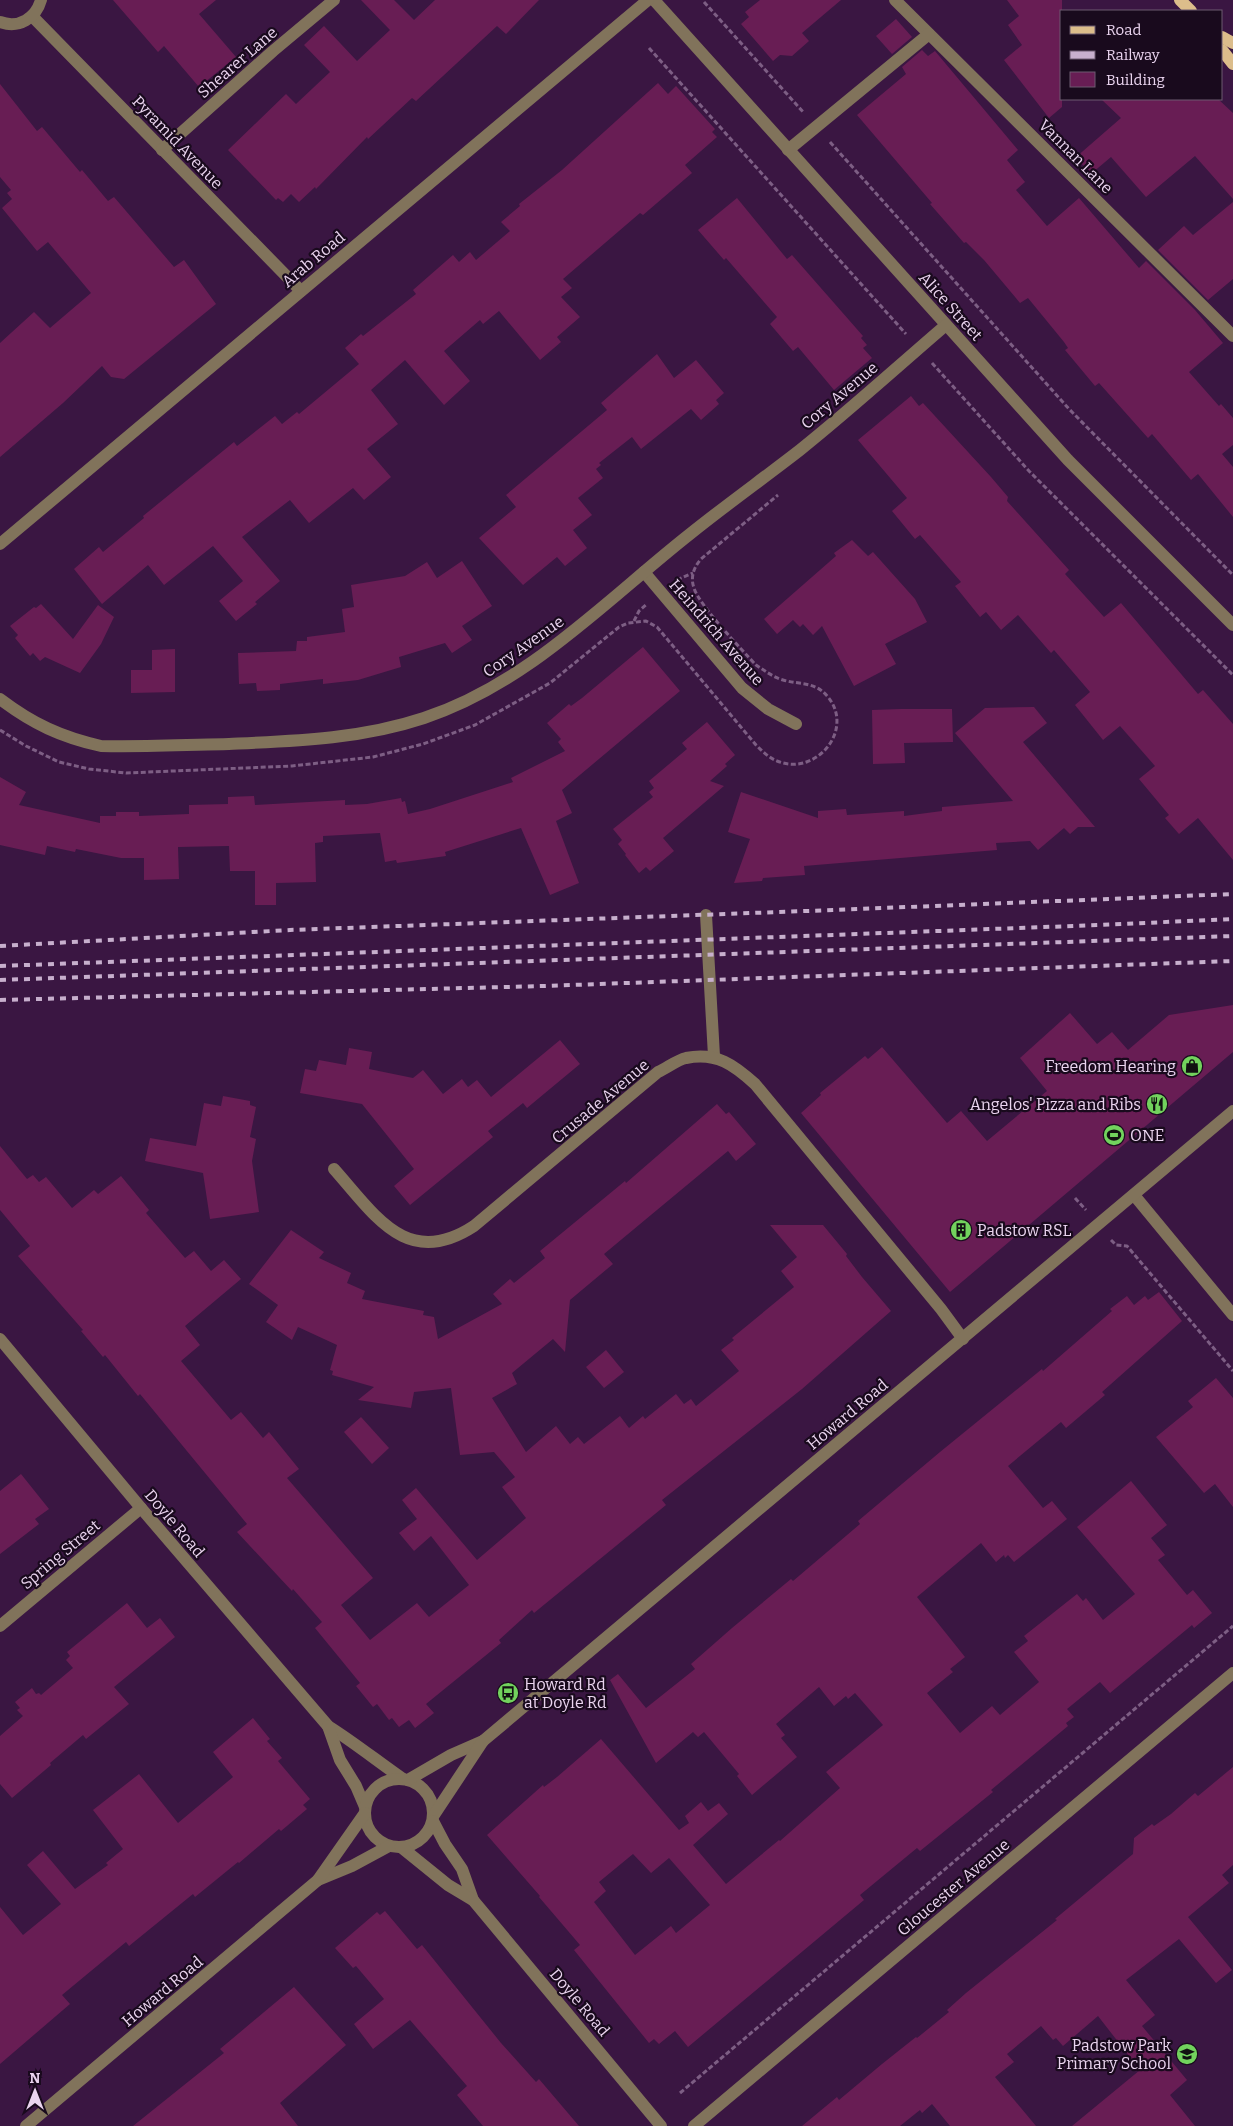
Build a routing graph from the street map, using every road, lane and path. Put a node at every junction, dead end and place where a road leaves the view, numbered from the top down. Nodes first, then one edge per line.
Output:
1 (41, 0) edge
2 (334, 0) edge
3 (648, 0) edge
4 (654, 0) edge
5 (895, 0) edge
6 (1180, 0) edge
7 (704, 2) dead end
8 (1190, 10) edge
9 (32, 16) junction
10 (0, 22) edge
11 (929, 34) junction
12 (649, 48) dead end
13 (1223, 51) edge
14 (1233, 64) edge
15 (816, 127) junction
16 (162, 150) junction
17 (788, 150) junction
18 (301, 291) junction
19 (946, 325) junction
20 (1233, 336) edge
21 (919, 348) junction
22 (0, 544) edge
23 (644, 572) junction
24 (1233, 576) edge
25 (1233, 625) edge
26 (1233, 675) edge
27 (0, 699) edge
28 (796, 724) dead end
29 (706, 915) dead end
30 (714, 1056) junction
31 (1233, 1111) edge
32 (334, 1169) dead end
33 (1134, 1195) junction
34 (1075, 1198) dead end
35 (1098, 1224) junction
36 (1233, 1315) edge
37 (0, 1338) edge
38 (963, 1339) junction
39 (1233, 1371) edge
40 (141, 1508) junction
41 (0, 1626) edge
42 (1233, 1626) edge
43 (1233, 1673) edge
44 (328, 1726) junction
45 (482, 1741) junction
46 (406, 1779) junction
47 (365, 1810) junction
48 (433, 1818) junction
49 (395, 1846) junction
50 (318, 1880) junction
51 (473, 1900) junction
52 (680, 2093) dead end
53 (26, 2126) edge
54 (661, 2126) edge
55 (694, 2126) edge

1 - 9 street
2 - 16 street, Shearer Lane
3 - 18 street, Arab Road
4 - 17 street, Alice Street
5 - 11 street, Vannan Lane
6 - 8 main road
7 - 15 path
9 - 10 street
9 - 16 street, Pyramid Avenue
11 - 15 street
11 - 20 street, Vannan Lane
12 - 21 path
13 - 14 main road
15 - 17 street
15 - 24 path
16 - 18 street, Pyramid Avenue
17 - 19 street, Alice Street
18 - 22 street, Arab Road
19 - 21 street, Cory Avenue
19 - 25 street, Alice Street
21 - 23 street, Cory Avenue
21 - 26 path
23 - 27 street, Cory Avenue
23 - 28 street, Heindrich Avenue
29 - 30 street
30 - 32 street, Crusade Avenue
30 - 38 street
31 - 33 street, Howard Road
33 - 35 street, Howard Road
33 - 36 street
34 - 35 path
35 - 38 street, Howard Road
35 - 39 path
37 - 40 street, Doyle Road
38 - 45 street, Howard Road
40 - 41 street, Spring Street
40 - 44 street, Doyle Road
42 - 52 path
43 - 55 street, Gloucester Avenue
44 - 46 street, Doyle Road
44 - 47 street, Doyle Road
45 - 46 street, Howard Road
45 - 48 street, Howard Road
46 - 47 street
46 - 48 street
47 - 49 street
47 - 50 street, Howard Road
48 - 49 street
48 - 51 street, Doyle Road
49 - 50 street, Howard Road
49 - 51 street, Doyle Road
50 - 53 street, Howard Road
51 - 54 street, Doyle Road

